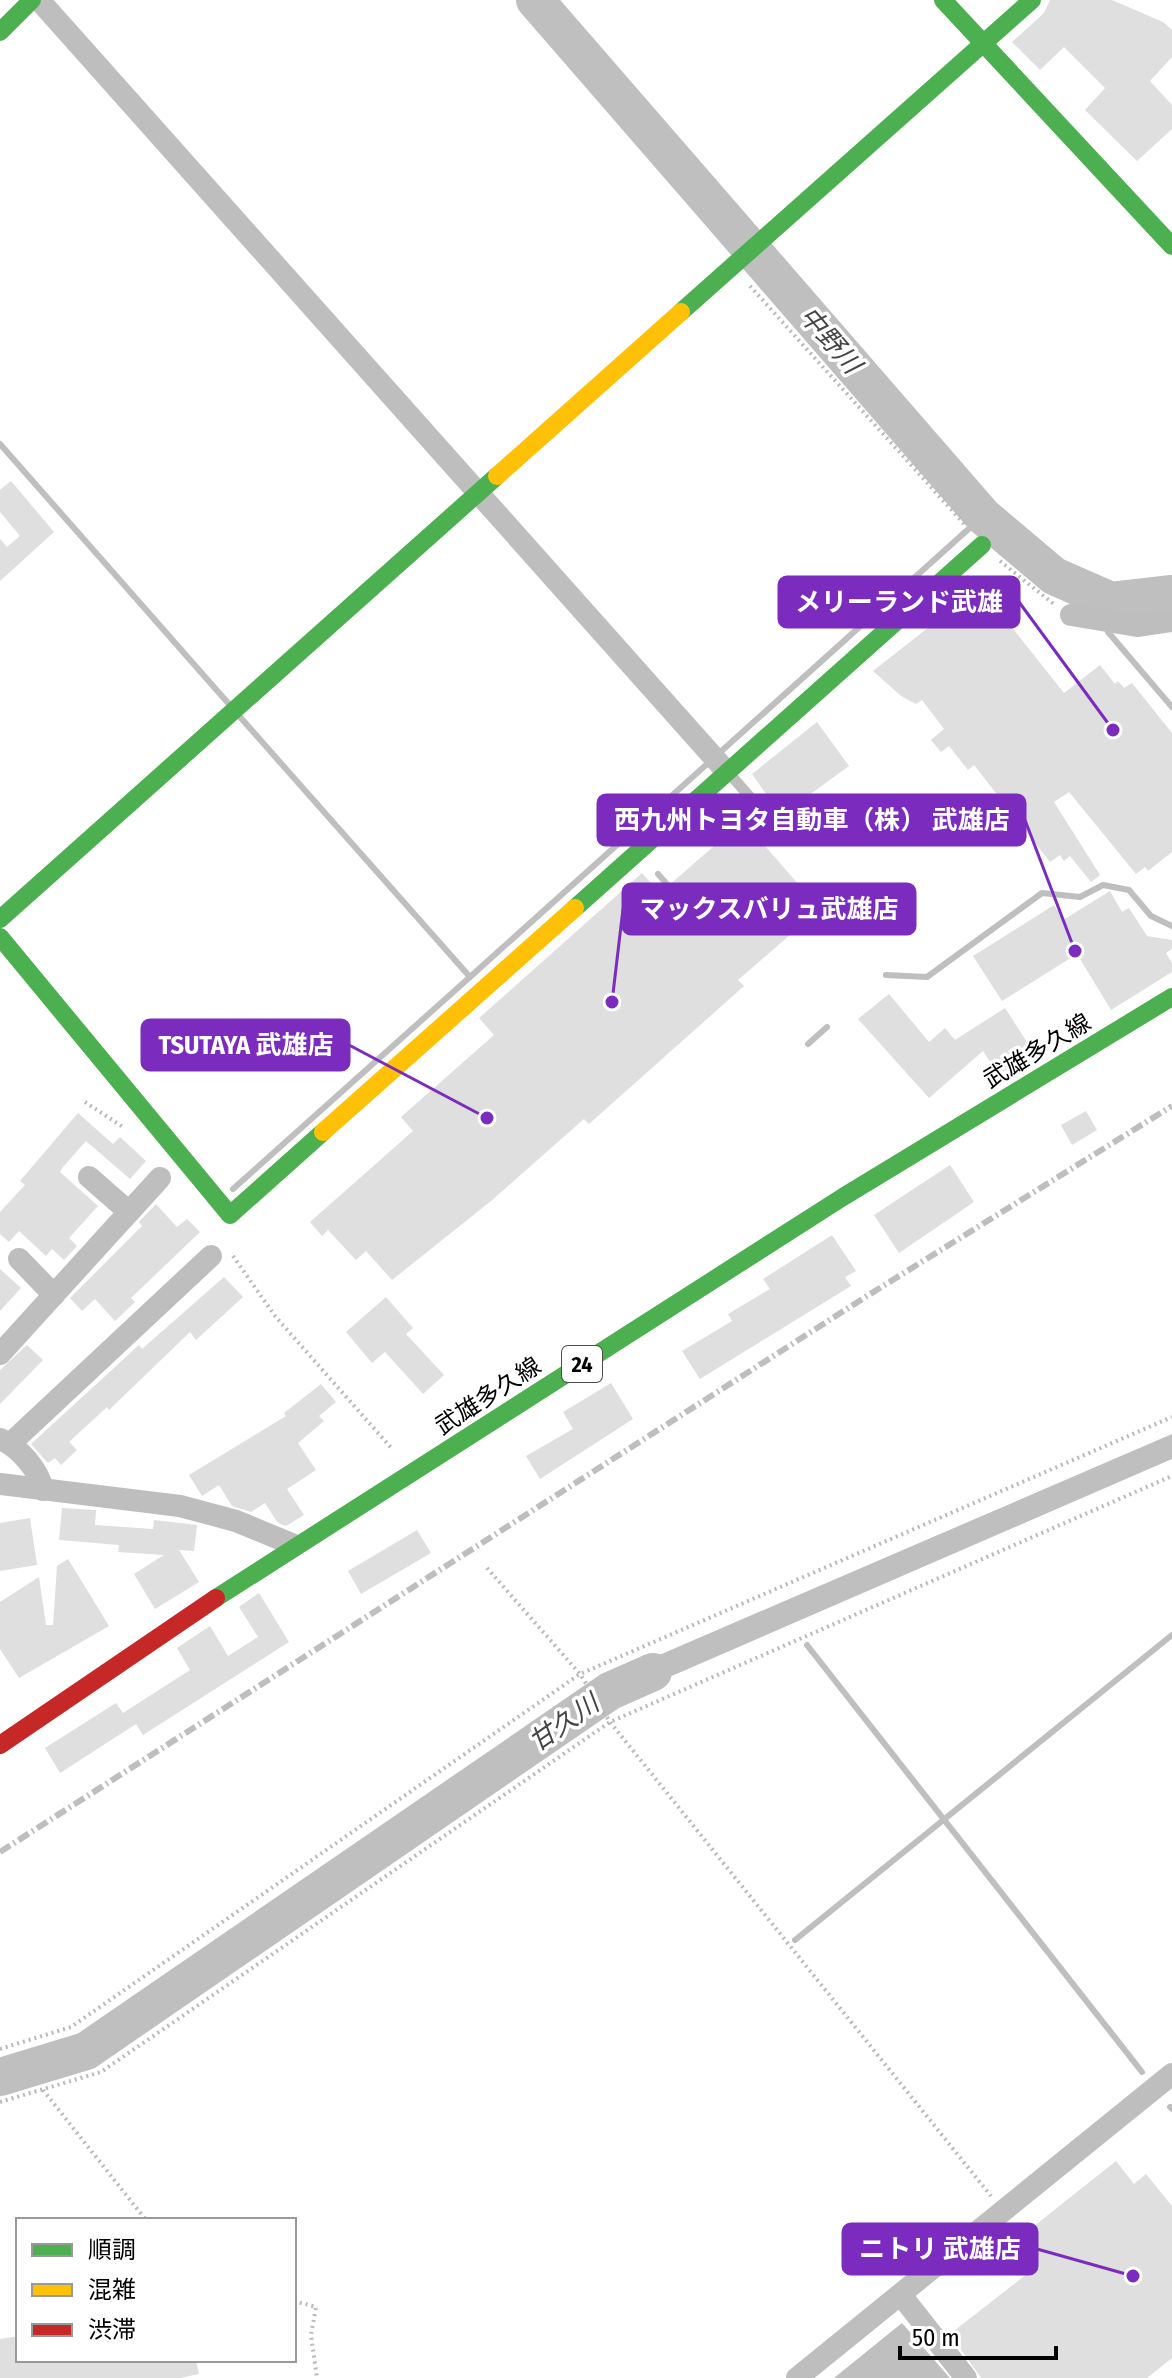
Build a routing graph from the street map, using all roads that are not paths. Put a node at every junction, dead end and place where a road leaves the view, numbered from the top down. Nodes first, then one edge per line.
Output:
1 (32, 0) edge
2 (39, 0) edge
3 (943, 0) edge
4 (1032, 0) edge
5 (0, 32) edge
6 (985, 45) junction
7 (1172, 246) edge
8 (479, 493) junction
9 (982, 545) road end
10 (1071, 615) road end
11 (1172, 621) edge
12 (726, 771) junction
13 (789, 832) dead end
14 (0, 919) edge
15 (0, 937) edge
16 (1172, 997) edge
17 (89, 1177) dead end
18 (160, 1178) dead end
19 (129, 1212) junction
20 (218, 1250) road end
21 (19, 1259) dead end
22 (54, 1295) junction
23 (0, 1354) edge
24 (5, 1441) edge
25 (0, 1484) edge
26 (43, 1490) junction
27 (294, 1545) junction
28 (0, 1745) edge
29 (1172, 2074) edge
30 (901, 2295) junction
31 (797, 2378) edge
32 (966, 2378) edge

1 - 5 street
2 - 8 street
3 - 6 street
4 - 6 street
6 - 7 street
6 - 8 street
8 - 12 street
8 - 14 street
9 - 12 street
10 - 11 street
12 - 13 lane
12 - 15 street
16 - 27 street, 武雄多久線 / 24
17 - 19 street
18 - 19 street
19 - 22 street
20 - 24 street
21 - 22 street
22 - 23 street
24 - 26 street
25 - 26 street
26 - 27 street
27 - 28 street, 武雄多久線 / 24
29 - 30 street
30 - 31 street
30 - 32 street

